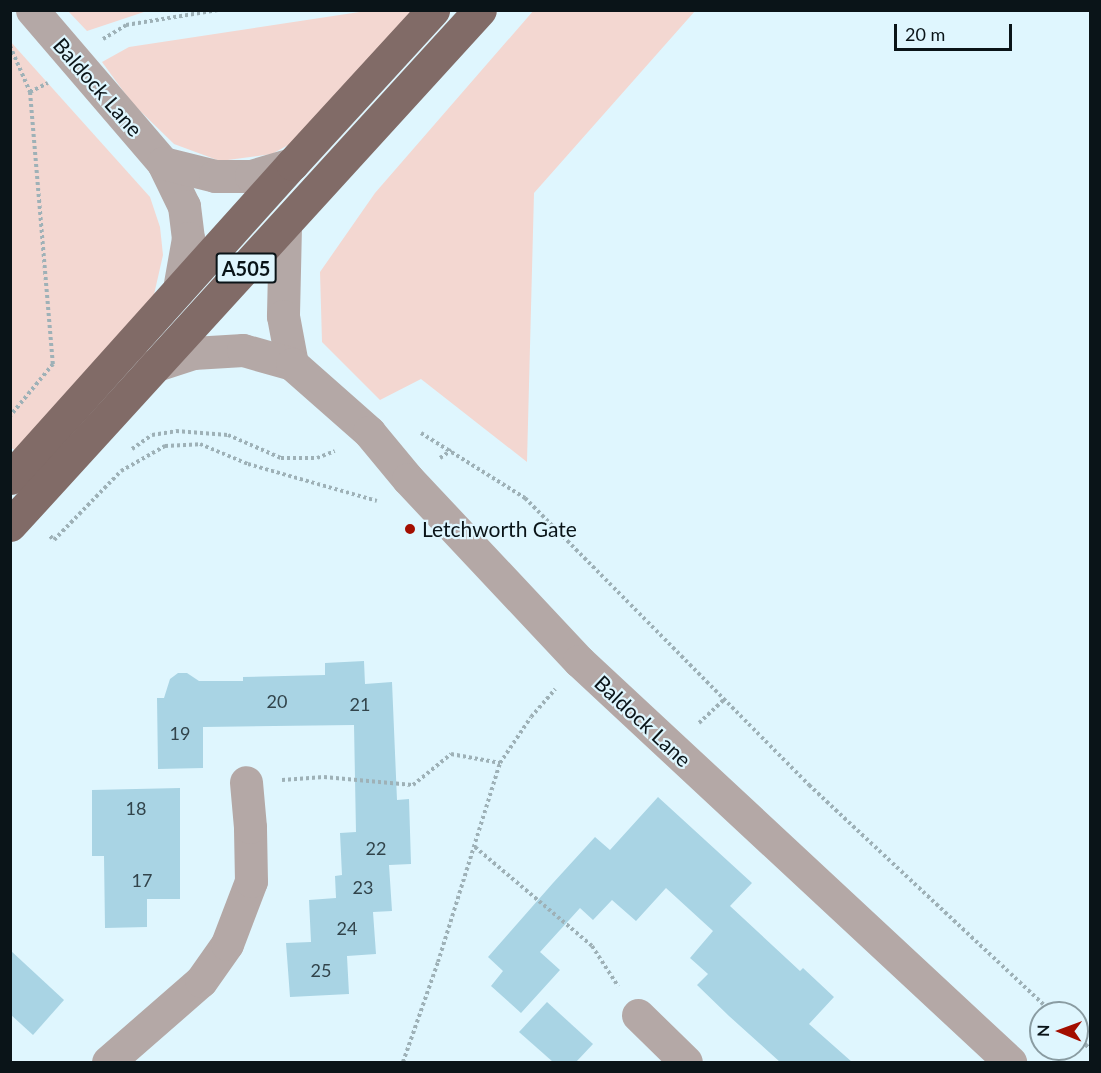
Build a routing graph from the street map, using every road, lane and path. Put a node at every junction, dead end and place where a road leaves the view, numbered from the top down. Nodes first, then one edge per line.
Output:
1 (32, 10) edge
2 (218, 10) edge
3 (434, 10) edge
4 (480, 10) edge
5 (98, 42) dead end
6 (10, 46) edge
7 (56, 79) dead end
8 (30, 92) junction
9 (163, 163) junction
10 (292, 164) junction
11 (285, 226) junction
12 (179, 289) junction
13 (292, 364) junction
14 (153, 366) junction
15 (10, 416) edge
16 (342, 448) dead end
17 (452, 450) dead end
18 (127, 453) dead end
19 (10, 478) edge
20 (384, 495) dead end
21 (10, 525) edge
22 (54, 540) dead end
23 (579, 661) junction
24 (500, 763) junction
25 (246, 782) joint
26 (475, 847) junction
27 (1040, 1001) edge
28 (638, 1015) joint
29 (108, 1062) edge
30 (403, 1062) edge
31 (686, 1062) edge
32 (1010, 1062) edge

1 - 9 street, Baldock Lane
2 - 5 path
3 - 10 main road, A505
4 - 11 main road, A505
6 - 8 path
7 - 8 path
8 - 15 path
9 - 10 street
9 - 12 street, Baldock Lane
10 - 12 main road, A505
11 - 13 street
11 - 14 main road, A505
12 - 19 main road, A505
13 - 14 street, Baldock Lane
13 - 23 street, Baldock Lane
14 - 21 main road, A505
16 - 18 path
17 - 27 path
20 - 22 path
23 - 24 path
23 - 32 street, Baldock Lane
24 - 25 path
24 - 26 path
25 - 29 street
26 - 28 path
26 - 30 path
28 - 31 street

